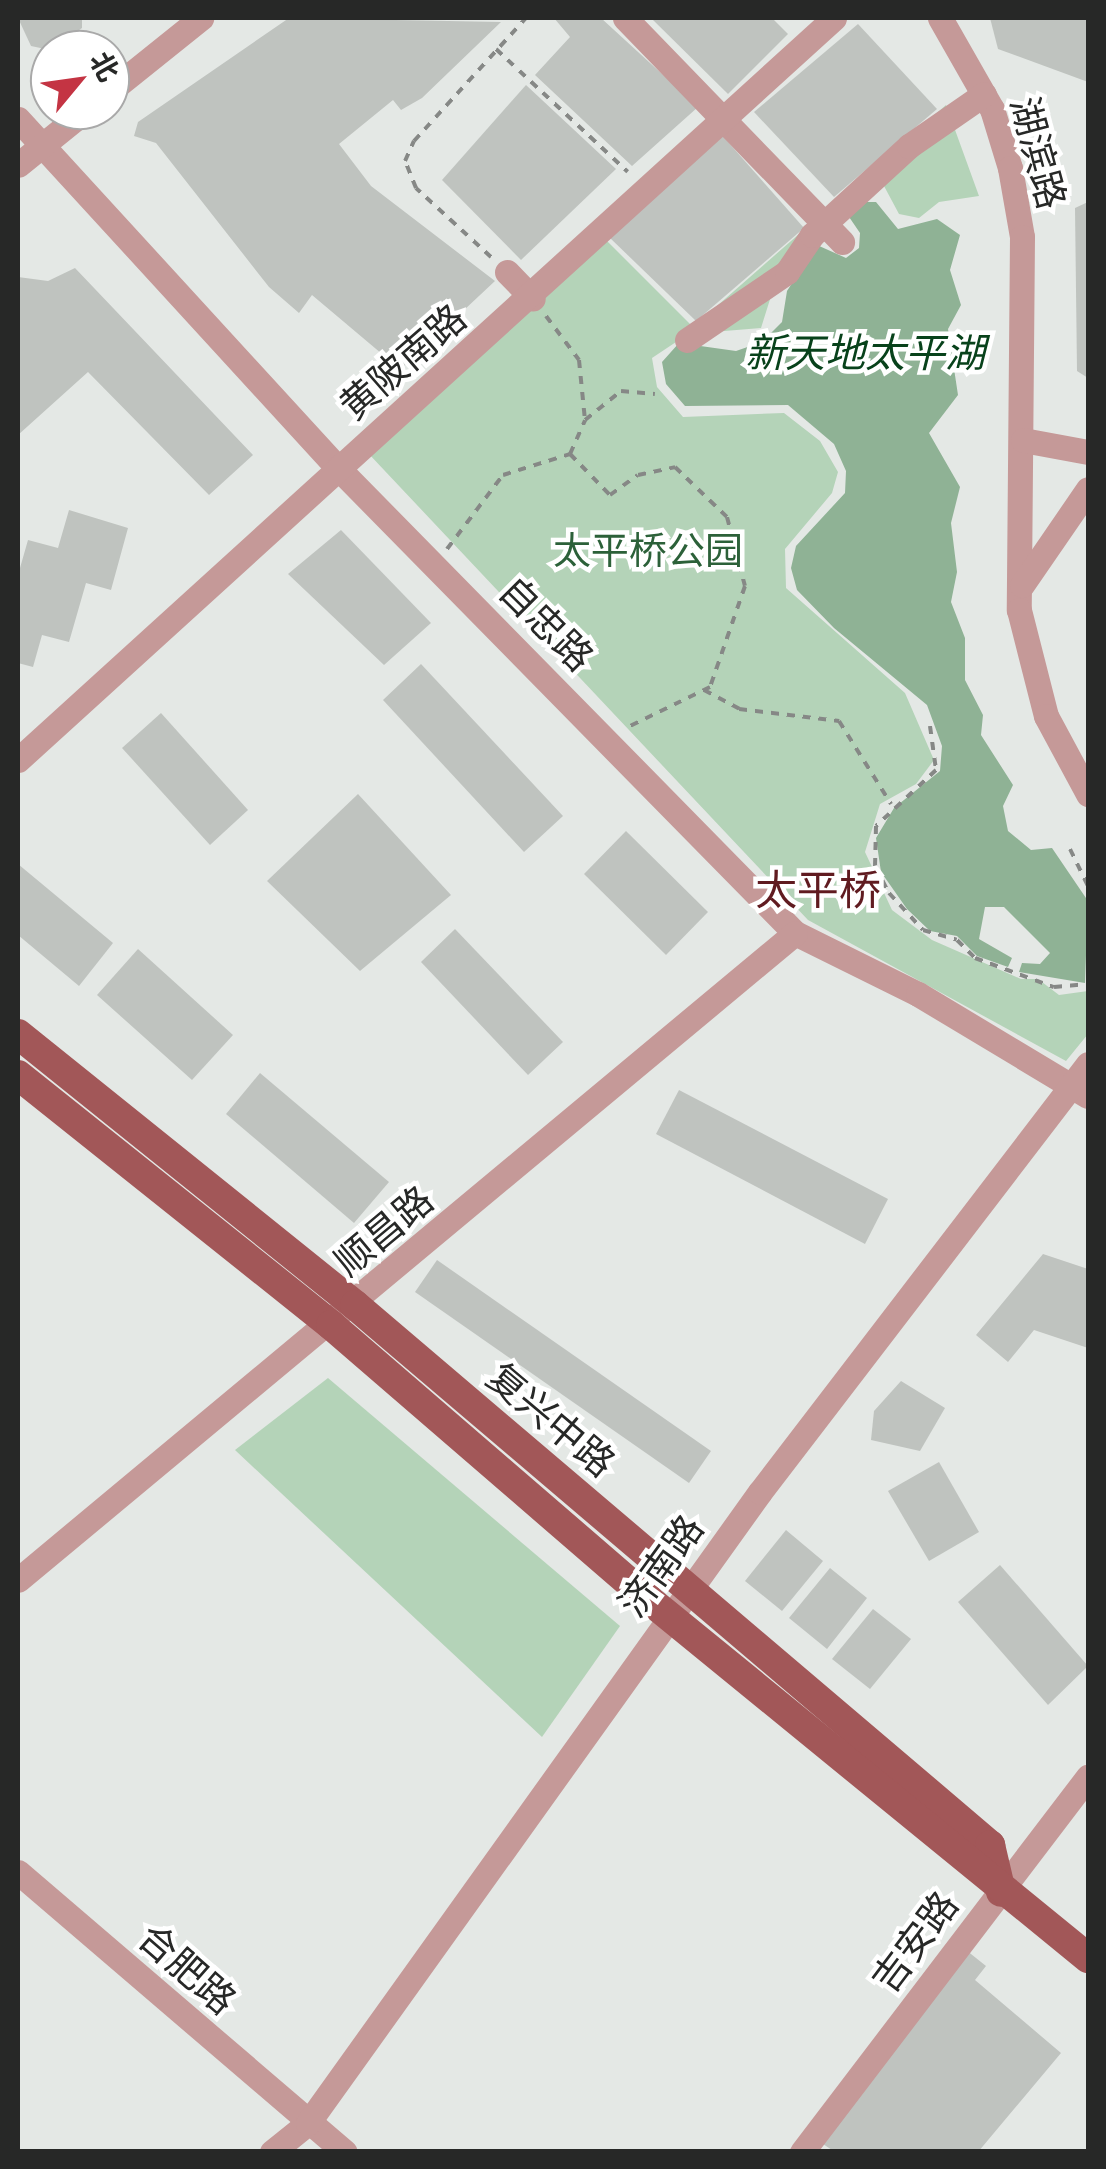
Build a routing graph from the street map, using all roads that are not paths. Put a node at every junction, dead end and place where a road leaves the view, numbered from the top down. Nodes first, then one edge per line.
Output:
1 (201, 18) edge
2 (626, 18) edge
3 (834, 18) edge
4 (940, 18) edge
5 (130, 75) edge
6 (984, 94) junction
7 (728, 118) junction
8 (18, 119) edge
9 (61, 130) edge
10 (42, 145) junction
11 (18, 165) edge
12 (833, 233) junction
13 (507, 272) road end
14 (533, 299) junction
15 (687, 340) dead end
16 (1023, 440) junction
17 (1088, 452) edge
18 (338, 468) junction
19 (1088, 489) edge
20 (1022, 585) junction
21 (18, 760) edge
22 (1088, 794) edge
23 (795, 933) junction
24 (18, 1034) edge
25 (1088, 1064) edge
26 (18, 1076) edge
27 (1078, 1090) edge
28 (355, 1305) junction
29 (330, 1325) junction
30 (18, 1580) edge
31 (690, 1592) junction
32 (671, 1617) junction
33 (1088, 1777) edge
34 (18, 1872) edge
35 (1000, 1892) junction
36 (1088, 1958) edge
37 (308, 2123) junction
38 (272, 2152) edge
39 (344, 2152) edge
40 (802, 2152) edge

1 - 5 street
2 - 7 street
3 - 7 street, 黄陂南路
4 - 6 street, 湖滨路
6 - 12 street
6 - 16 street, 湖滨路
7 - 12 street
7 - 14 street, 黄陂南路
8 - 10 street, 自忠路
9 - 10 street
10 - 11 street
10 - 18 street, 自忠路
12 - 15 street
13 - 14 street
14 - 18 street, 黄陂南路
16 - 17 street
16 - 20 street, 湖滨路
18 - 21 street, 黄陂南路
18 - 23 street, 自忠路
19 - 20 street
20 - 22 street, 湖滨路
23 - 27 street, 自忠路
23 - 28 street, 顺昌路
24 - 28 main road, 复兴中路
25 - 27 street, 济南路
26 - 29 main road, 复兴中路
27 - 31 street, 济南路
28 - 29 street, 顺昌路
28 - 31 main road, 复兴中路
29 - 30 street, 顺昌路
29 - 32 main road, 复兴中路
31 - 32 street, 济南路
31 - 35 main road, 复兴中路
32 - 35 main road, 复兴中路
32 - 37 street, 济南路
33 - 35 street, 吉安路
34 - 37 street, 合肥路
35 - 36 main road, 复兴中路
35 - 40 street, 吉安路
37 - 38 street, 济南路
37 - 39 street, 合肥路

